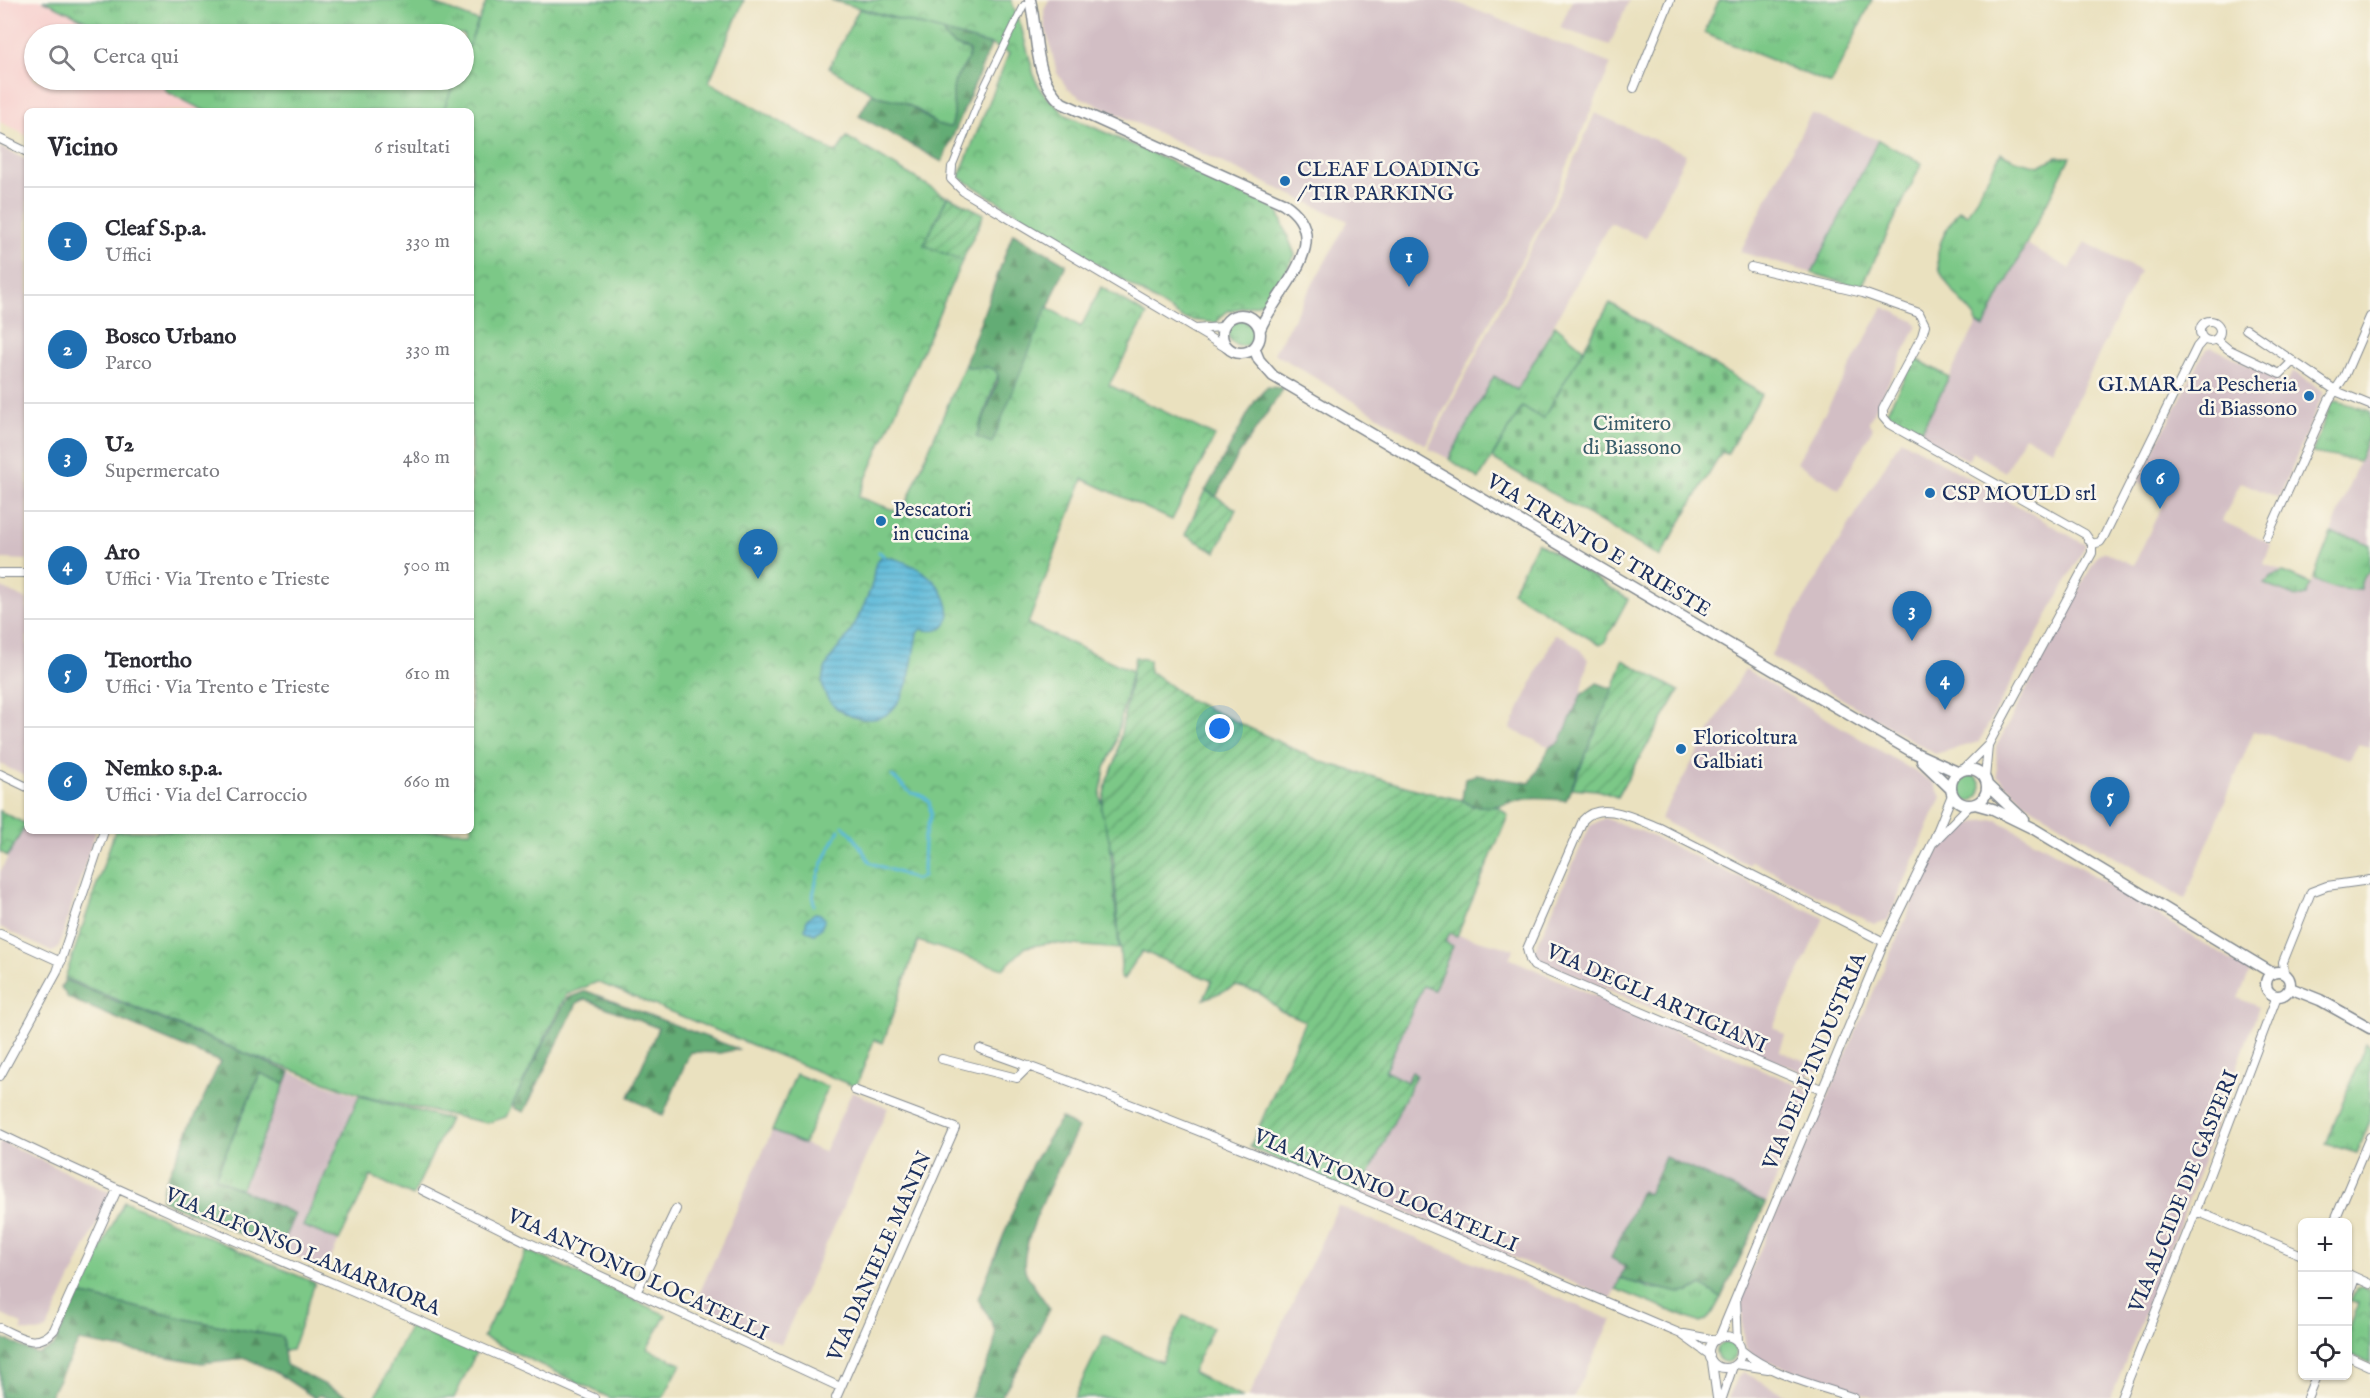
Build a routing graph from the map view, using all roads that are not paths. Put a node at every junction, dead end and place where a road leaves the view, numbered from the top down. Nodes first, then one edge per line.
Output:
1 (1038, 0) edge
2 (1670, 0) edge
3 (1027, 3) edge
4 (1035, 20) junction
5 (1634, 88) dead end
6 (0, 139) edge
7 (24, 151) edge
8 (952, 167) joint
9 (1751, 267) dead end
10 (1276, 300) junction
11 (1249, 316) junction
12 (2370, 318) edge
13 (1222, 327) junction
14 (1193, 329) junction
15 (1260, 329) junction
16 (2246, 329) dead end
17 (2204, 339) junction
18 (2216, 339) junction
19 (1254, 348) junction
20 (1234, 352) junction
21 (2293, 361) junction
22 (1268, 371) junction
23 (2335, 390) junction
24 (2370, 405) edge
25 (2267, 537) dead end
26 (2092, 544) junction
27 (0, 573) edge
28 (24, 573) edge
29 (1988, 745) junction
30 (1911, 751) junction
31 (1961, 771) junction
32 (0, 774) edge
33 (1986, 782) junction
34 (24, 786) edge
35 (1951, 792) junction
36 (1972, 805) junction
37 (2034, 829) junction
38 (103, 834) edge
39 (1932, 844) junction
40 (2370, 880) edge
41 (0, 934) edge
42 (1884, 942) junction
43 (61, 962) junction
44 (2272, 973) junction
45 (2284, 973) junction
46 (2290, 988) junction
47 (2277, 996) junction
48 (2370, 1028) edge
49 (980, 1049) dead end
50 (942, 1059) dead end
51 (1029, 1066) junction
52 (0, 1076) edge
53 (1821, 1089) junction
54 (855, 1090) dead end
55 (0, 1134) edge
56 (2370, 1137) edge
57 (117, 1190) junction
58 (422, 1190) dead end
59 (676, 1209) dead end
60 (2196, 1211) junction
61 (2336, 1218) edge
62 (2298, 1253) edge
63 (2352, 1276) edge
64 (2370, 1284) edge
65 (636, 1293) junction
66 (1735, 1295) junction
67 (0, 1328) edge
68 (1681, 1334) junction
69 (1717, 1339) junction
70 (1739, 1346) junction
71 (2352, 1358) edge
72 (1711, 1359) junction
73 (1735, 1365) junction
74 (2370, 1366) edge
75 (1775, 1370) junction
76 (2314, 1380) edge
77 (840, 1387) junction
78 (594, 1398) edge
79 (836, 1398) edge
80 (1720, 1398) edge
81 (1854, 1398) edge
82 (2121, 1398) edge
83 (2307, 1398) edge

1 - 4 street
2 - 5 street
3 - 4 street
3 - 8 street
4 - 10 street
6 - 7 street
8 - 14 street
9 - 26 street
10 - 11 street
10 - 15 street
11 - 13 street
11 - 15 street
12 - 23 street
13 - 14 street
13 - 20 street
14 - 20 street
15 - 19 street
16 - 21 street
17 - 18 street
17 - 18 street
17 - 26 street
18 - 21 street
19 - 20 street
19 - 22 street, VIA TRENTO E TRIESTE
20 - 22 street, VIA TRENTO E TRIESTE
21 - 23 street
22 - 30 street, VIA TRENTO E TRIESTE
23 - 24 street
23 - 25 street
26 - 29 street
27 - 28 street
29 - 31 street
29 - 33 street
30 - 31 street, VIA TRENTO E TRIESTE
30 - 35 street, VIA TRENTO E TRIESTE
31 - 33 street, VIA TRENTO E TRIESTE
31 - 35 street
32 - 34 street
33 - 36 street
33 - 37 street, VIA TRENTO E TRIESTE
35 - 36 street, VIA TRENTO E TRIESTE
35 - 39 street, VIA DELL'INDUSTRIA
36 - 37 street, VIA TRENTO E TRIESTE
36 - 39 street, VIA DELL'INDUSTRIA
37 - 44 street, VIA TRENTO E TRIESTE
38 - 43 street
39 - 42 street, VIA DELL'INDUSTRIA
40 - 45 street
41 - 43 street
42 - 53 street, VIA DELL'INDUSTRIA
42 - 53 street, VIA DEGLI ARTIGIANI
43 - 52 street
44 - 45 street
44 - 47 street
45 - 46 street
46 - 47 street
46 - 48 street
47 - 60 street, VIA ALCIDE DE GASPERI
49 - 51 street, VIA ANTONIO LOCATELLI
50 - 51 street
51 - 68 street, VIA ANTONIO LOCATELLI
53 - 66 street, VIA DELL'INDUSTRIA
54 - 77 street, VIA DANIELE MANIN
55 - 57 street, VIA ALFONSO LAMARMORA
56 - 61 street
57 - 67 street
57 - 78 street, VIA ALFONSO LAMARMORA
58 - 65 street, VIA ANTONIO LOCATELLI
59 - 65 street
60 - 62 street
60 - 82 street, VIA ALCIDE DE GASPERI
63 - 64 street
65 - 77 street, VIA ANTONIO LOCATELLI
66 - 69 street, VIA DELL'INDUSTRIA
66 - 70 street
68 - 69 street, VIA ANTONIO LOCATELLI
68 - 72 street, VIA ANTONIO LOCATELLI
69 - 70 street
69 - 72 street
70 - 73 street
70 - 75 street
71 - 74 street
72 - 73 street
72 - 80 street
73 - 75 street
73 - 80 street
75 - 81 street
76 - 83 street
77 - 79 street, VIA DANIELE MANIN

